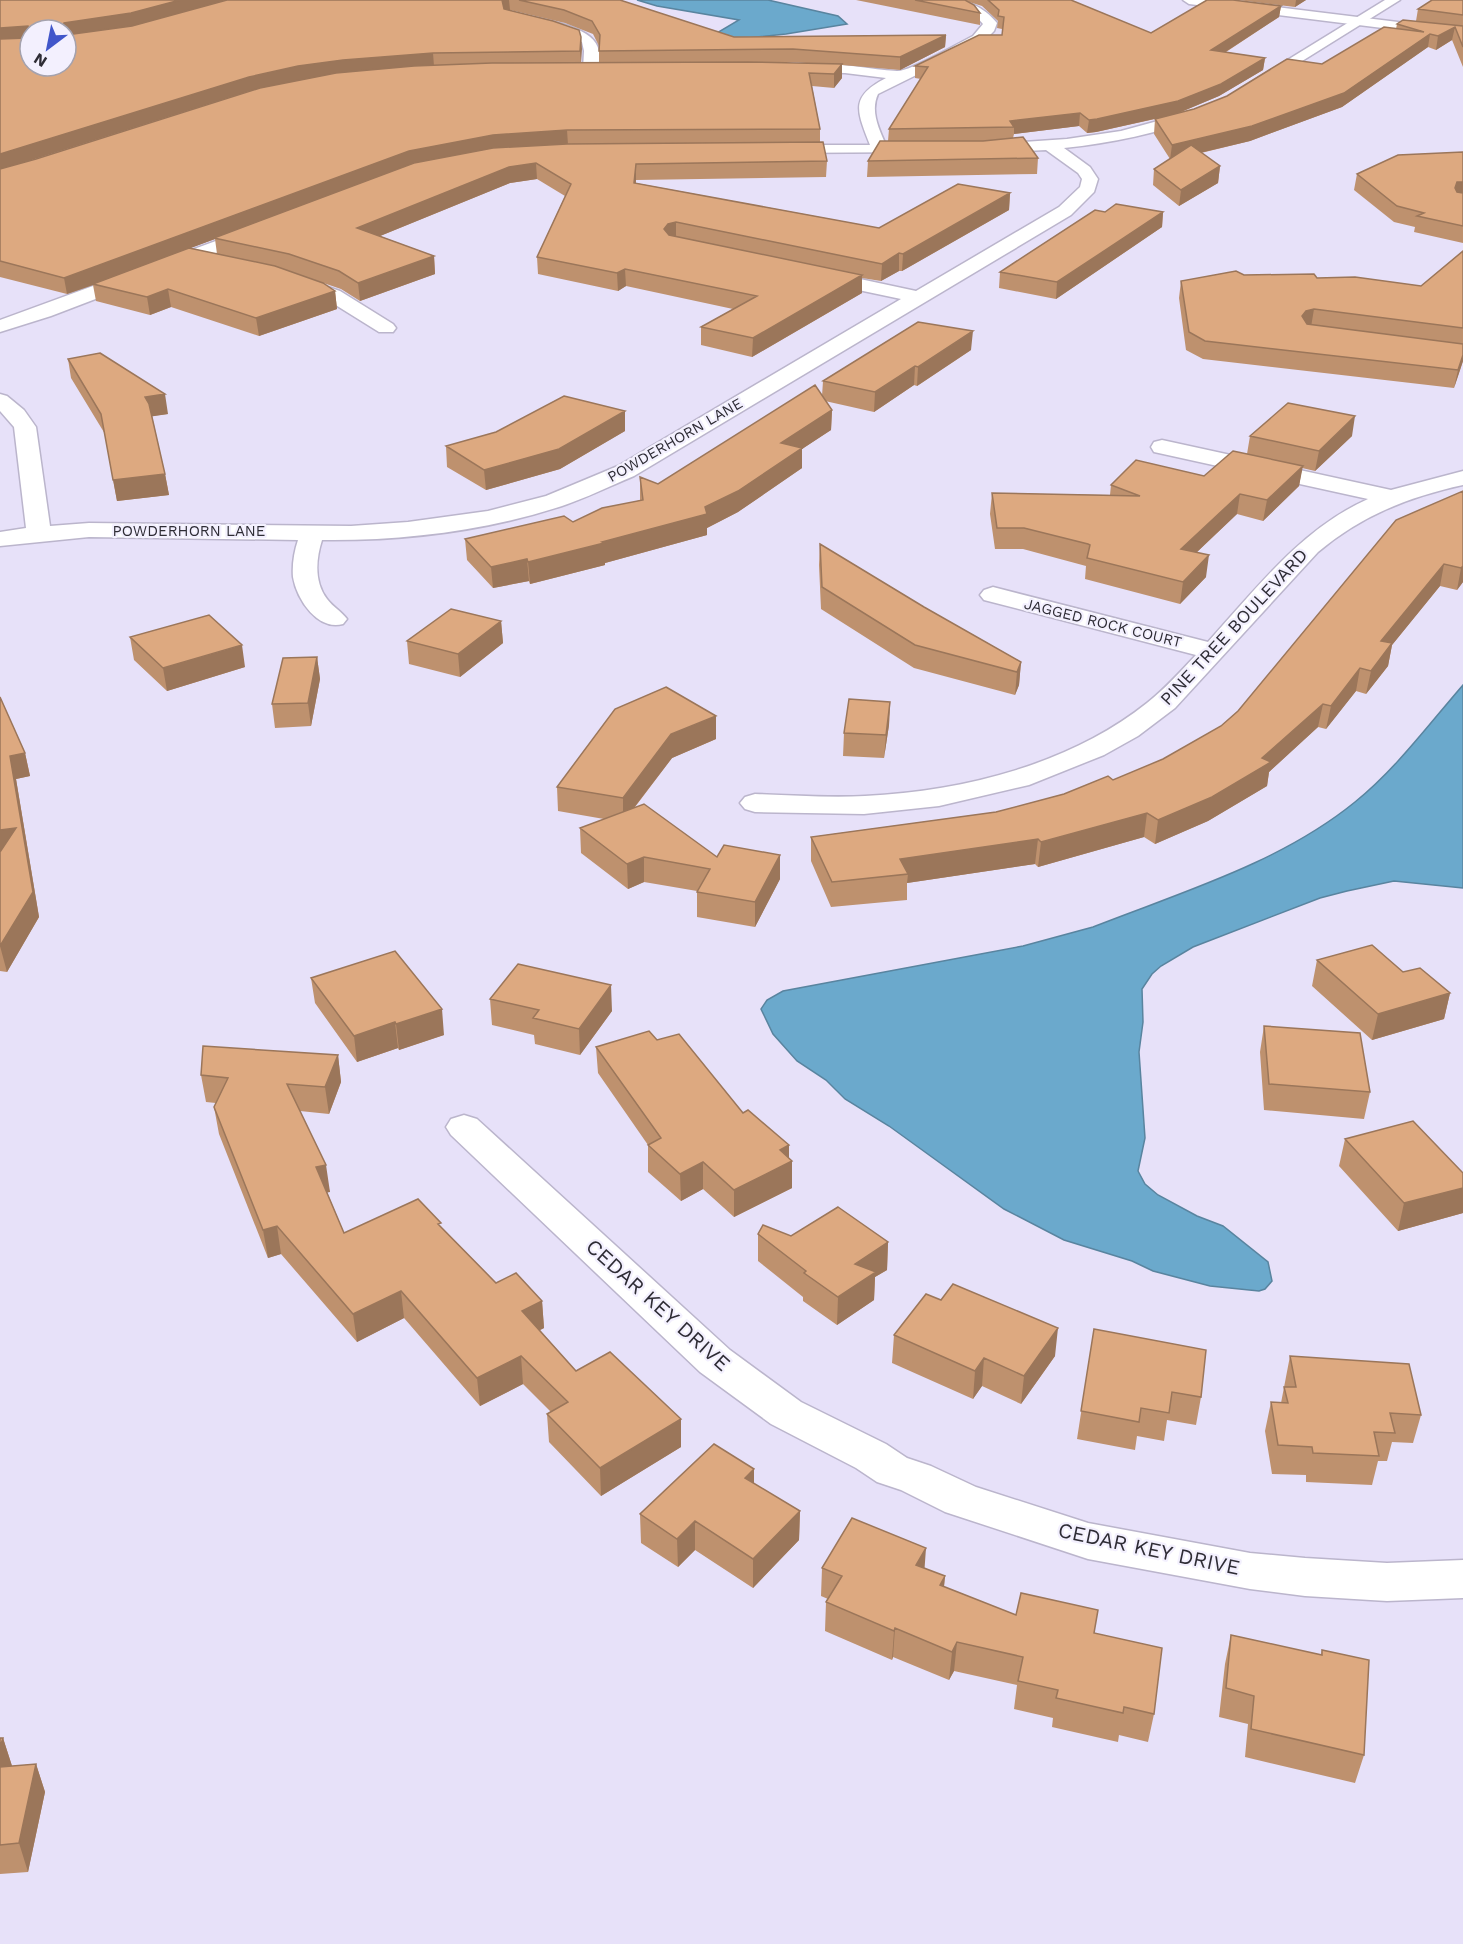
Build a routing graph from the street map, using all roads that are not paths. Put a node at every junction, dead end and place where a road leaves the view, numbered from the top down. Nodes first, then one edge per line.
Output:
1 (952, 0) edge
2 (1189, 0) edge
3 (1394, 0) edge
4 (520, 18) edge
5 (1362, 21) junction
6 (1463, 34) edge
7 (787, 68) edge
8 (590, 70) edge
9 (900, 76) junction
10 (1239, 93) edge
11 (1210, 109) edge
12 (1048, 144) junction
13 (880, 149) junction
14 (932, 149) edge
15 (972, 149) edge
16 (765, 150) edge
17 (268, 227) edge
18 (190, 256) junction
19 (225, 265) edge
20 (803, 273) edge
21 (271, 276) edge
22 (919, 297) junction
23 (0, 327) edge
24 (386, 328) dead end
25 (0, 400) edge
26 (1162, 447) dead end
27 (1463, 478) edge
28 (1391, 497) junction
29 (312, 532) junction
30 (39, 534) junction
31 (0, 539) edge
32 (993, 595) dead end
33 (334, 619) dead end
34 (1213, 651) junction
35 (755, 802) dead end
36 (464, 1127) dead end
37 (1463, 1579) edge

1 - 9 street
2 - 5 street
3 - 5 street
4 - 8 street
5 - 6 street
5 - 10 street
7 - 9 street
9 - 13 street
11 - 12 street
12 - 15 street
12 - 22 street, POWDERHORN LANE
13 - 14 street
13 - 16 street
17 - 18 street
18 - 19 street
18 - 23 street
20 - 22 street
21 - 24 street
22 - 29 street, POWDERHORN LANE
25 - 30 street
26 - 28 street
27 - 28 street, PINE TREE BOULEVARD
28 - 34 street, PINE TREE BOULEVARD
29 - 30 street, POWDERHORN LANE
29 - 33 street
30 - 31 street, POWDERHORN LANE
32 - 34 street, JAGGED ROCK COURT
34 - 35 street, PINE TREE BOULEVARD
36 - 37 street, CEDAR KEY DRIVE

